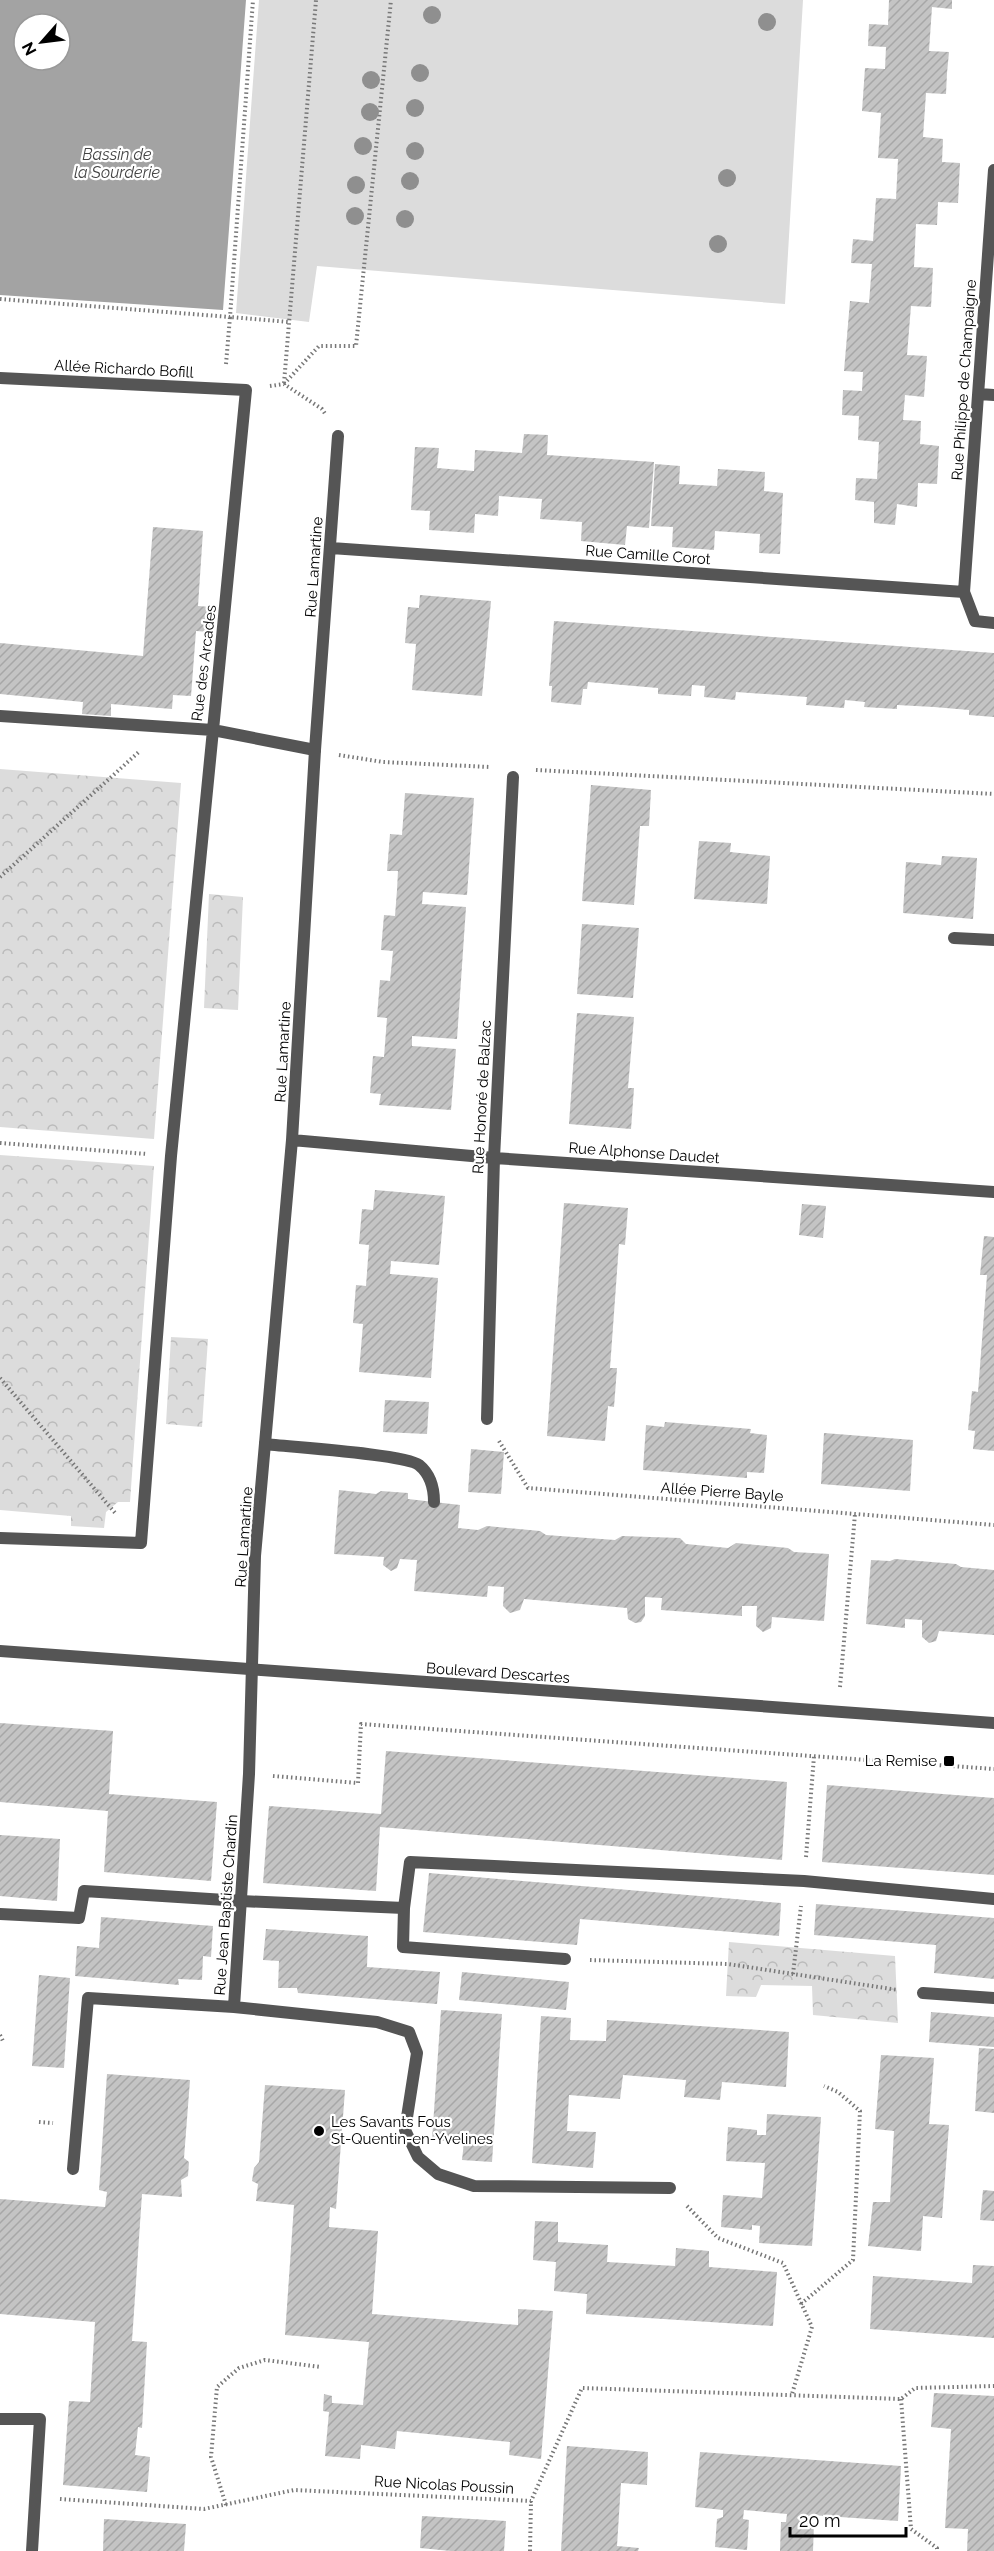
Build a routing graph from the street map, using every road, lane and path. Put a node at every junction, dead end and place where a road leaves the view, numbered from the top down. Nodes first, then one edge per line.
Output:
1 (253, 0) edge
2 (316, 0) edge
3 (391, 0) edge
4 (994, 170) edge
5 (0, 299) edge
6 (230, 317) junction
7 (289, 322) junction
8 (0, 378) edge
9 (284, 384) junction
10 (225, 389) junction
11 (246, 390) junction
12 (979, 394) junction
13 (994, 395) edge
14 (338, 436) joint
15 (331, 548) junction
16 (964, 592) junction
17 (994, 623) edge
18 (0, 716) edge
19 (167, 727) junction
20 (213, 730) junction
21 (315, 750) junction
22 (500, 768) dead end
23 (535, 770) dead end
24 (513, 777) dead end
25 (994, 794) edge
26 (0, 877) edge
27 (954, 938) dead end
28 (994, 940) edge
29 (292, 1140) junction
30 (0, 1143) edge
31 (171, 1156) junction
32 (494, 1158) junction
33 (994, 1192) edge
34 (0, 1378) edge
35 (487, 1419) joint
36 (265, 1444) junction
37 (434, 1502) dead end
38 (855, 1514) junction
39 (994, 1525) edge
40 (0, 1538) edge
41 (141, 1543) junction
42 (0, 1651) edge
43 (252, 1669) junction
44 (838, 1712) junction
45 (994, 1724) edge
46 (813, 1756) junction
47 (994, 1769) edge
48 (249, 1774) junction
49 (804, 1881) junction
50 (994, 1899) edge
51 (241, 1900) junction
52 (404, 1908) junction
53 (0, 1914) edge
54 (565, 1959) joint
55 (793, 1974) junction
56 (922, 1993) joint
57 (994, 1998) edge
58 (234, 2007) junction
59 (0, 2035) edge
60 (4, 2043) dead end
61 (824, 2086) dead end
62 (73, 2169) dead end
63 (670, 2188) joint
64 (801, 2304) junction
65 (321, 2367) dead end
66 (994, 2386) edge
67 (792, 2394) junction
68 (901, 2399) junction
69 (0, 2419) edge
70 (35, 2497) junction
71 (531, 2501) junction
72 (226, 2505) junction
73 (32, 2551) edge
74 (530, 2551) edge
75 (937, 2551) edge

1 - 6 path
2 - 7 path
3 - 9 path
4 - 12 street, Rue Philippe de Champaigne
5 - 6 path
6 - 7 path
6 - 10 path
7 - 9 path
8 - 10 street, Allée Richardo Bofill
9 - 11 path
9 - 14 path
10 - 11 street, Allée Richardo Bofill
11 - 20 street, Rue des Arcades
12 - 13 street
12 - 16 street, Rue Philippe de Champaigne
14 - 15 street, Rue Lamartine
15 - 16 street, Rue Camille Corot
15 - 21 street, Rue Lamartine
16 - 17 street
18 - 19 street, Rue des Arcades
19 - 20 street, Rue des Arcades
19 - 26 path
20 - 21 street
20 - 31 street
21 - 22 path
21 - 29 street, Rue Lamartine
23 - 25 path
24 - 32 street, Rue Honoré de Balzac
27 - 28 street
29 - 32 street, Rue Alphonse Daudet
29 - 36 street, Rue Lamartine
30 - 31 path
31 - 41 street
32 - 33 street, Rue Alphonse Daudet
32 - 35 street, Rue Honoré de Balzac
34 - 41 path
35 - 38 path, Allée Pierre Bayle
36 - 37 street
36 - 43 street, Rue Lamartine
38 - 39 path, Allée Pierre Bayle
38 - 44 path
40 - 41 street
42 - 43 street, Boulevard Descartes
43 - 44 street, Boulevard Descartes
43 - 48 street, Rue Jean Baptiste Chardin
44 - 45 street, Boulevard Descartes
46 - 47 path
46 - 48 path
46 - 49 path
48 - 51 street, Rue Jean Baptiste Chardin
49 - 50 street
49 - 52 street
49 - 55 path
51 - 52 street
51 - 53 street
51 - 58 street, Rue Jean Baptiste Chardin
52 - 54 street
54 - 55 path
55 - 56 path
56 - 57 street
58 - 62 street
58 - 63 street, Rue Jean Baptiste Chardin
59 - 60 path
61 - 64 path
63 - 64 path
64 - 67 path
65 - 72 path
66 - 68 path, Rue Nicolas Poussin
67 - 68 path, Rue Nicolas Poussin
67 - 71 path, Rue Nicolas Poussin
68 - 75 path
69 - 70 street
70 - 72 path, Rue Nicolas Poussin
70 - 73 street
71 - 72 path, Rue Nicolas Poussin
71 - 74 path

